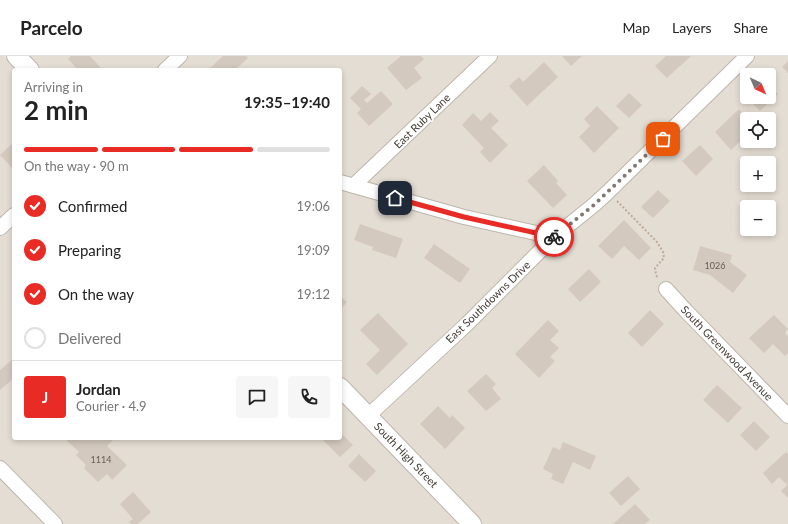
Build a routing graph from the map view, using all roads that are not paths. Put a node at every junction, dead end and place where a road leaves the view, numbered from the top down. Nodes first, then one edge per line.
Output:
1 (16, 56) edge
2 (180, 56) edge
3 (490, 56) edge
4 (747, 56) edge
5 (28, 68) edge
6 (167, 68) edge
7 (347, 184) edge
8 (12, 217) edge
9 (0, 228) edge
10 (554, 237) junction
11 (666, 289) road end
12 (342, 389) edge
13 (368, 416) junction
14 (788, 416) edge
15 (0, 468) edge
16 (55, 524) edge
17 (472, 524) edge

1 - 5 street
2 - 6 street
3 - 7 street, East Ruby Lane
4 - 10 street, East Southdowns Drive
7 - 10 street
8 - 9 street
10 - 13 street, East Southdowns Drive
11 - 14 street, South Greenwood Avenue
12 - 13 street, South High Street
13 - 17 street, South High Street
15 - 16 street

